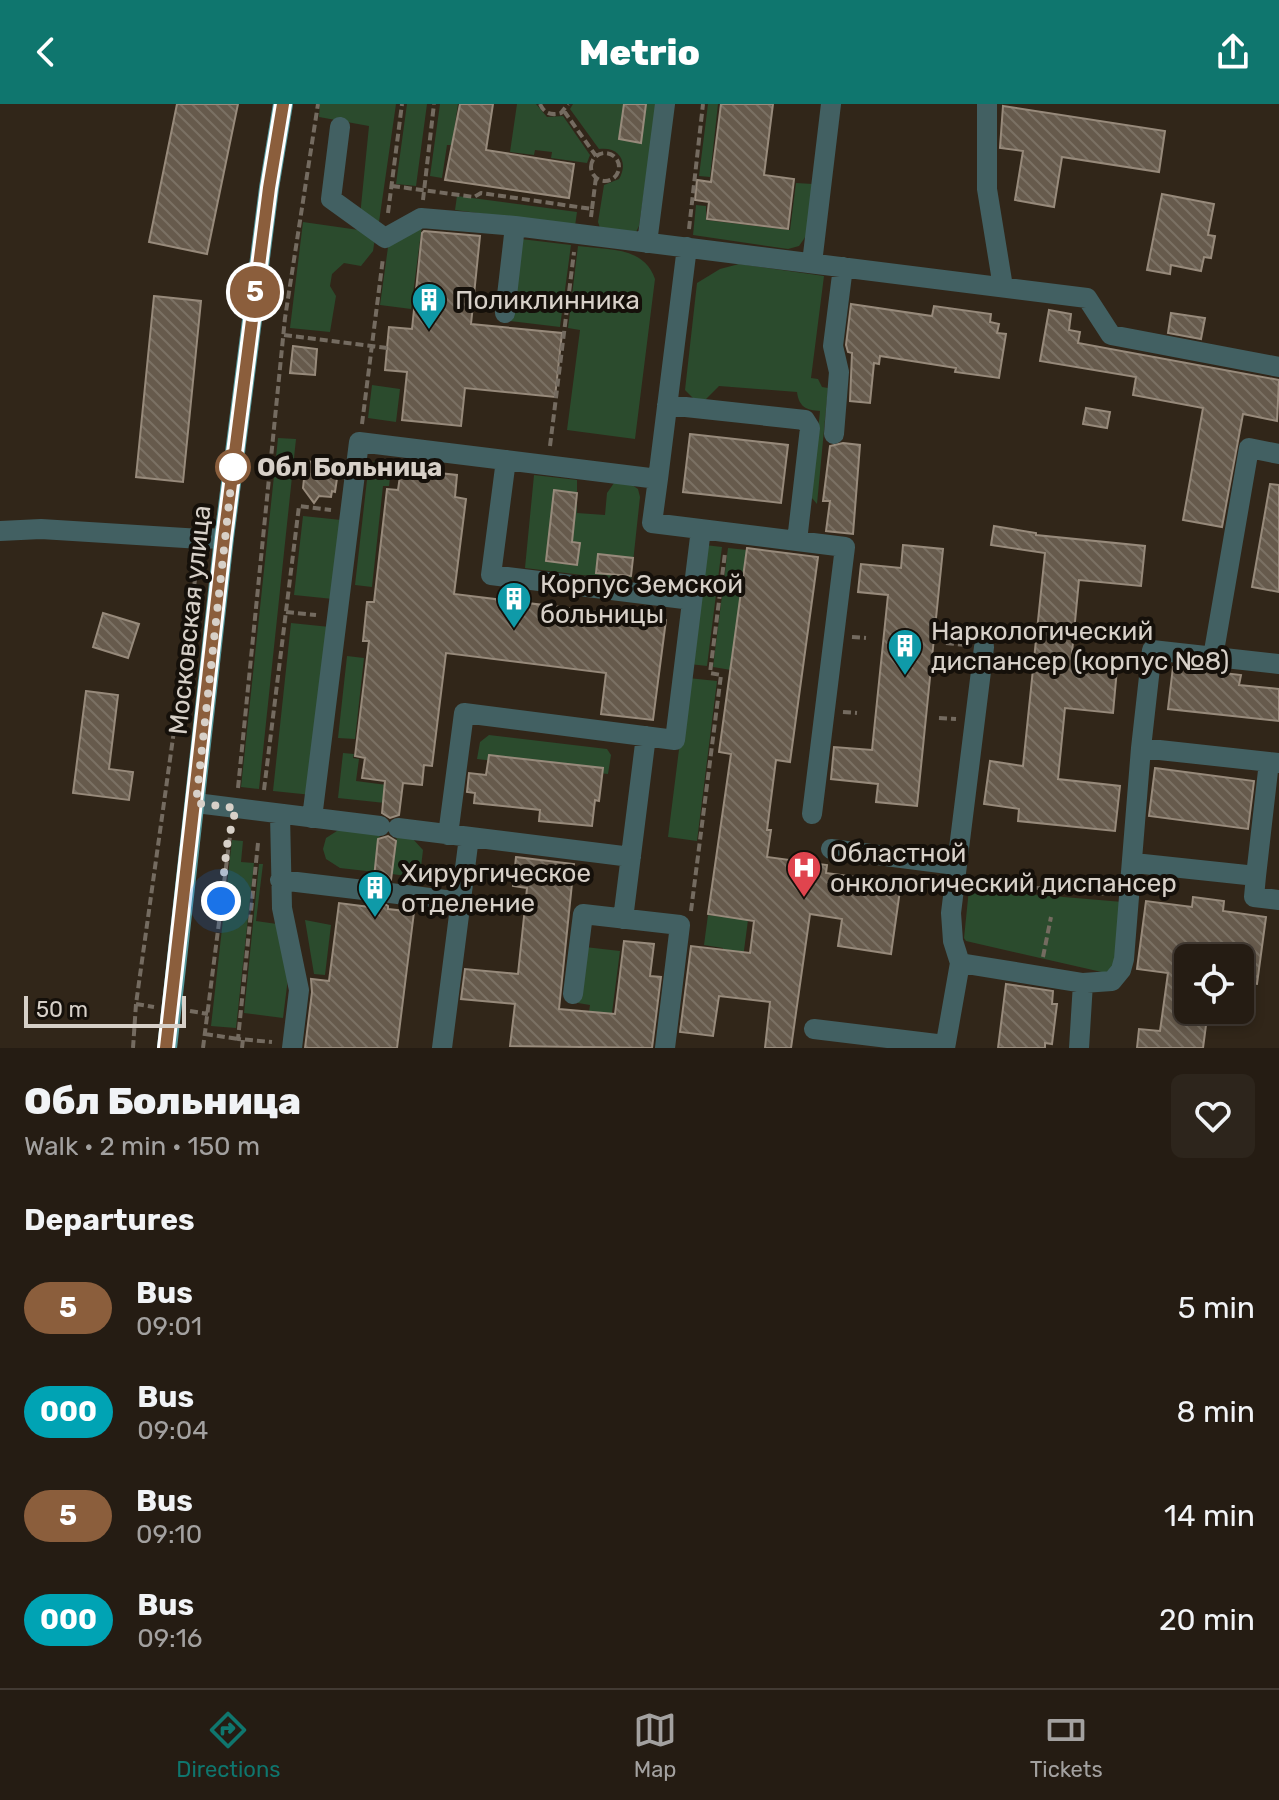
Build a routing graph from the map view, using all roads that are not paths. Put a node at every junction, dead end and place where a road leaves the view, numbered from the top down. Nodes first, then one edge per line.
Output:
1 (283, 104) edge
2 (665, 104) edge
3 (831, 104) edge
4 (987, 104) edge
5 (340, 127) dead end
6 (515, 226) junction
7 (647, 243) junction
8 (687, 247) junction
9 (812, 263) junction
10 (843, 267) junction
11 (1003, 287) junction
12 (505, 313) dead end
13 (1279, 367) edge
14 (667, 405) junction
15 (834, 434) dead end
16 (1279, 454) edge
17 (506, 460) junction
18 (658, 479) junction
19 (701, 529) junction
20 (0, 531) edge
21 (224, 538) junction
22 (797, 541) junction
23 (692, 600) junction
24 (984, 647) dead end
25 (1213, 657) junction
26 (1279, 664) edge
27 (646, 736) junction
28 (1141, 748) junction
29 (1274, 763) edge
30 (196, 803) junction
31 (280, 814) junction
32 (812, 814) dead end
33 (312, 818) junction
34 (458, 836) junction
35 (831, 849) dead end
36 (631, 857) junction
37 (1134, 863) junction
38 (955, 873) junction
39 (1256, 876) junction
40 (280, 880) junction
41 (1279, 900) edge
42 (461, 902) junction
43 (623, 919) junction
44 (960, 963) junction
45 (1083, 983) junction
46 (573, 994) dead end
47 (814, 1029) dead end
48 (292, 1046) edge
49 (945, 1046) edge
50 (167, 1048) edge
51 (442, 1048) edge
52 (665, 1048) edge
53 (1079, 1048) edge

1 - 21 main road, Московская улица
2 - 7 lane
3 - 9 lane
4 - 11 lane
5 - 6 lane
6 - 7 lane
6 - 12 lane
7 - 8 lane
8 - 9 lane
8 - 14 lane
9 - 10 lane
10 - 11 lane
10 - 15 lane
11 - 13 lane
14 - 18 lane
14 - 22 lane
16 - 25 lane
17 - 18 lane
17 - 23 lane
17 - 33 lane
18 - 19 lane
19 - 22 lane
19 - 23 lane
20 - 21 lane
21 - 30 main road, Московская улица
22 - 32 lane
23 - 27 lane
24 - 38 lane
25 - 26 lane
25 - 28 lane
27 - 34 lane
27 - 36 lane
28 - 29 lane
28 - 37 lane
29 - 39 lane
30 - 31 lane
30 - 50 main road, Московская улица
31 - 33 lane
31 - 40 lane
33 - 34 lane
34 - 36 lane
34 - 42 lane
35 - 38 lane
36 - 43 lane
37 - 39 lane
37 - 45 lane
38 - 44 lane
39 - 41 lane
40 - 42 lane
40 - 48 lane
42 - 51 lane
43 - 46 lane
43 - 52 lane
44 - 45 lane
44 - 49 lane
45 - 53 lane
47 - 49 lane

